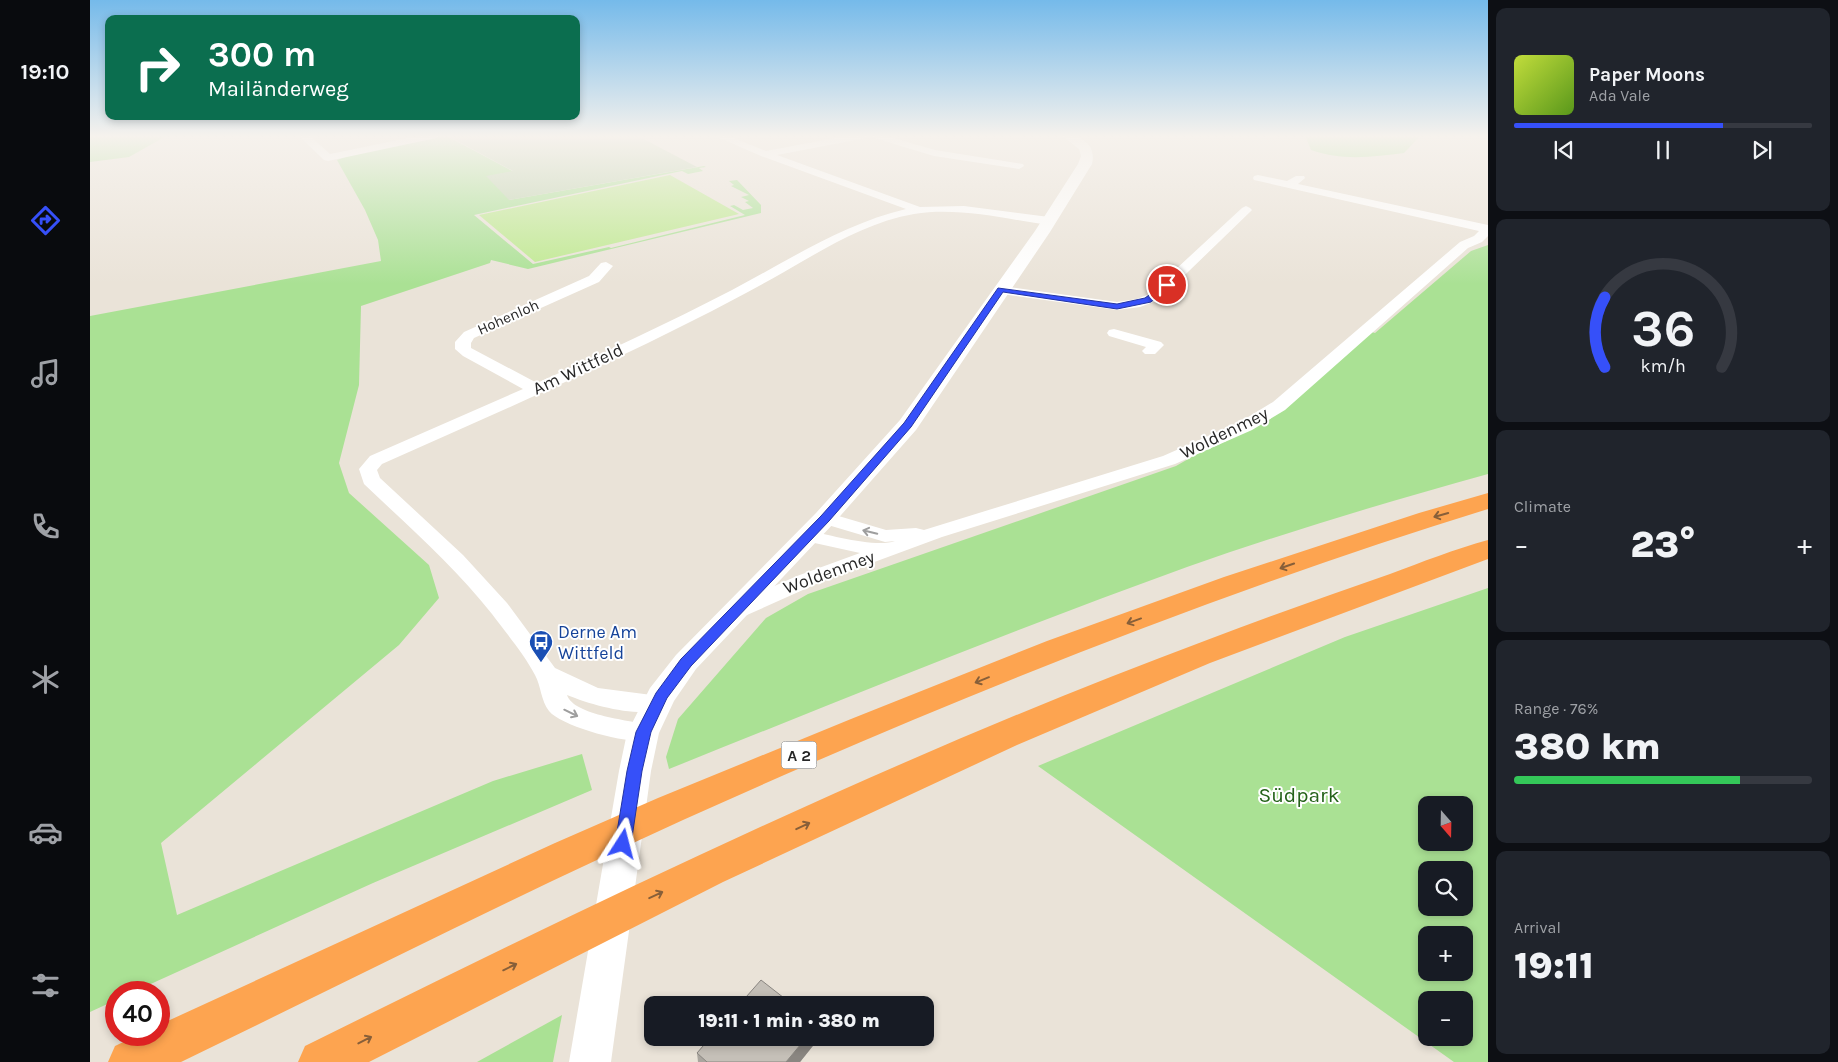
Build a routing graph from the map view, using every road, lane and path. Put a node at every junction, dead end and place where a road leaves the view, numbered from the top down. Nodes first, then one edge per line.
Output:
1 (851, 185) edge
2 (1072, 185) edge
3 (1290, 185) edge
4 (918, 210) junction
5 (1246, 210) dead end
6 (1048, 221) junction
7 (1488, 229) edge
8 (606, 266) dead end
9 (1001, 290) junction
10 (1117, 306) junction
11 (1150, 351) dead end
12 (536, 389) junction
13 (1488, 501) edge
14 (825, 518) junction
15 (935, 533) junction
16 (808, 536) junction
17 (898, 548) junction
18 (1488, 549) edge
19 (735, 612) junction
20 (547, 674) junction
21 (658, 703) junction
22 (643, 732) junction
23 (131, 1062) edge
24 (321, 1062) edge
25 (590, 1062) edge

1 - 4 street
2 - 6 street
3 - 7 street
4 - 6 street, Am Wittfeld
4 - 12 street, Am Wittfeld
5 - 10 street
6 - 9 street
7 - 15 street, Woldenmey
8 - 12 street, Hohenloh
9 - 10 street
9 - 14 street
10 - 11 street
12 - 20 street, Am Wittfeld
13 -> 23 highway, A 2
15 -> 14 street, Woldenmey
14 - 16 street
15 - 17 street, Woldenmey
16 - 17 street, Woldenmey
16 - 19 street
17 - 19 street, Woldenmey
24 -> 18 highway
19 - 21 street
20 - 21 street, Am Wittfeld
20 -> 22 street, Am Wittfeld
21 - 22 street
22 - 25 street

